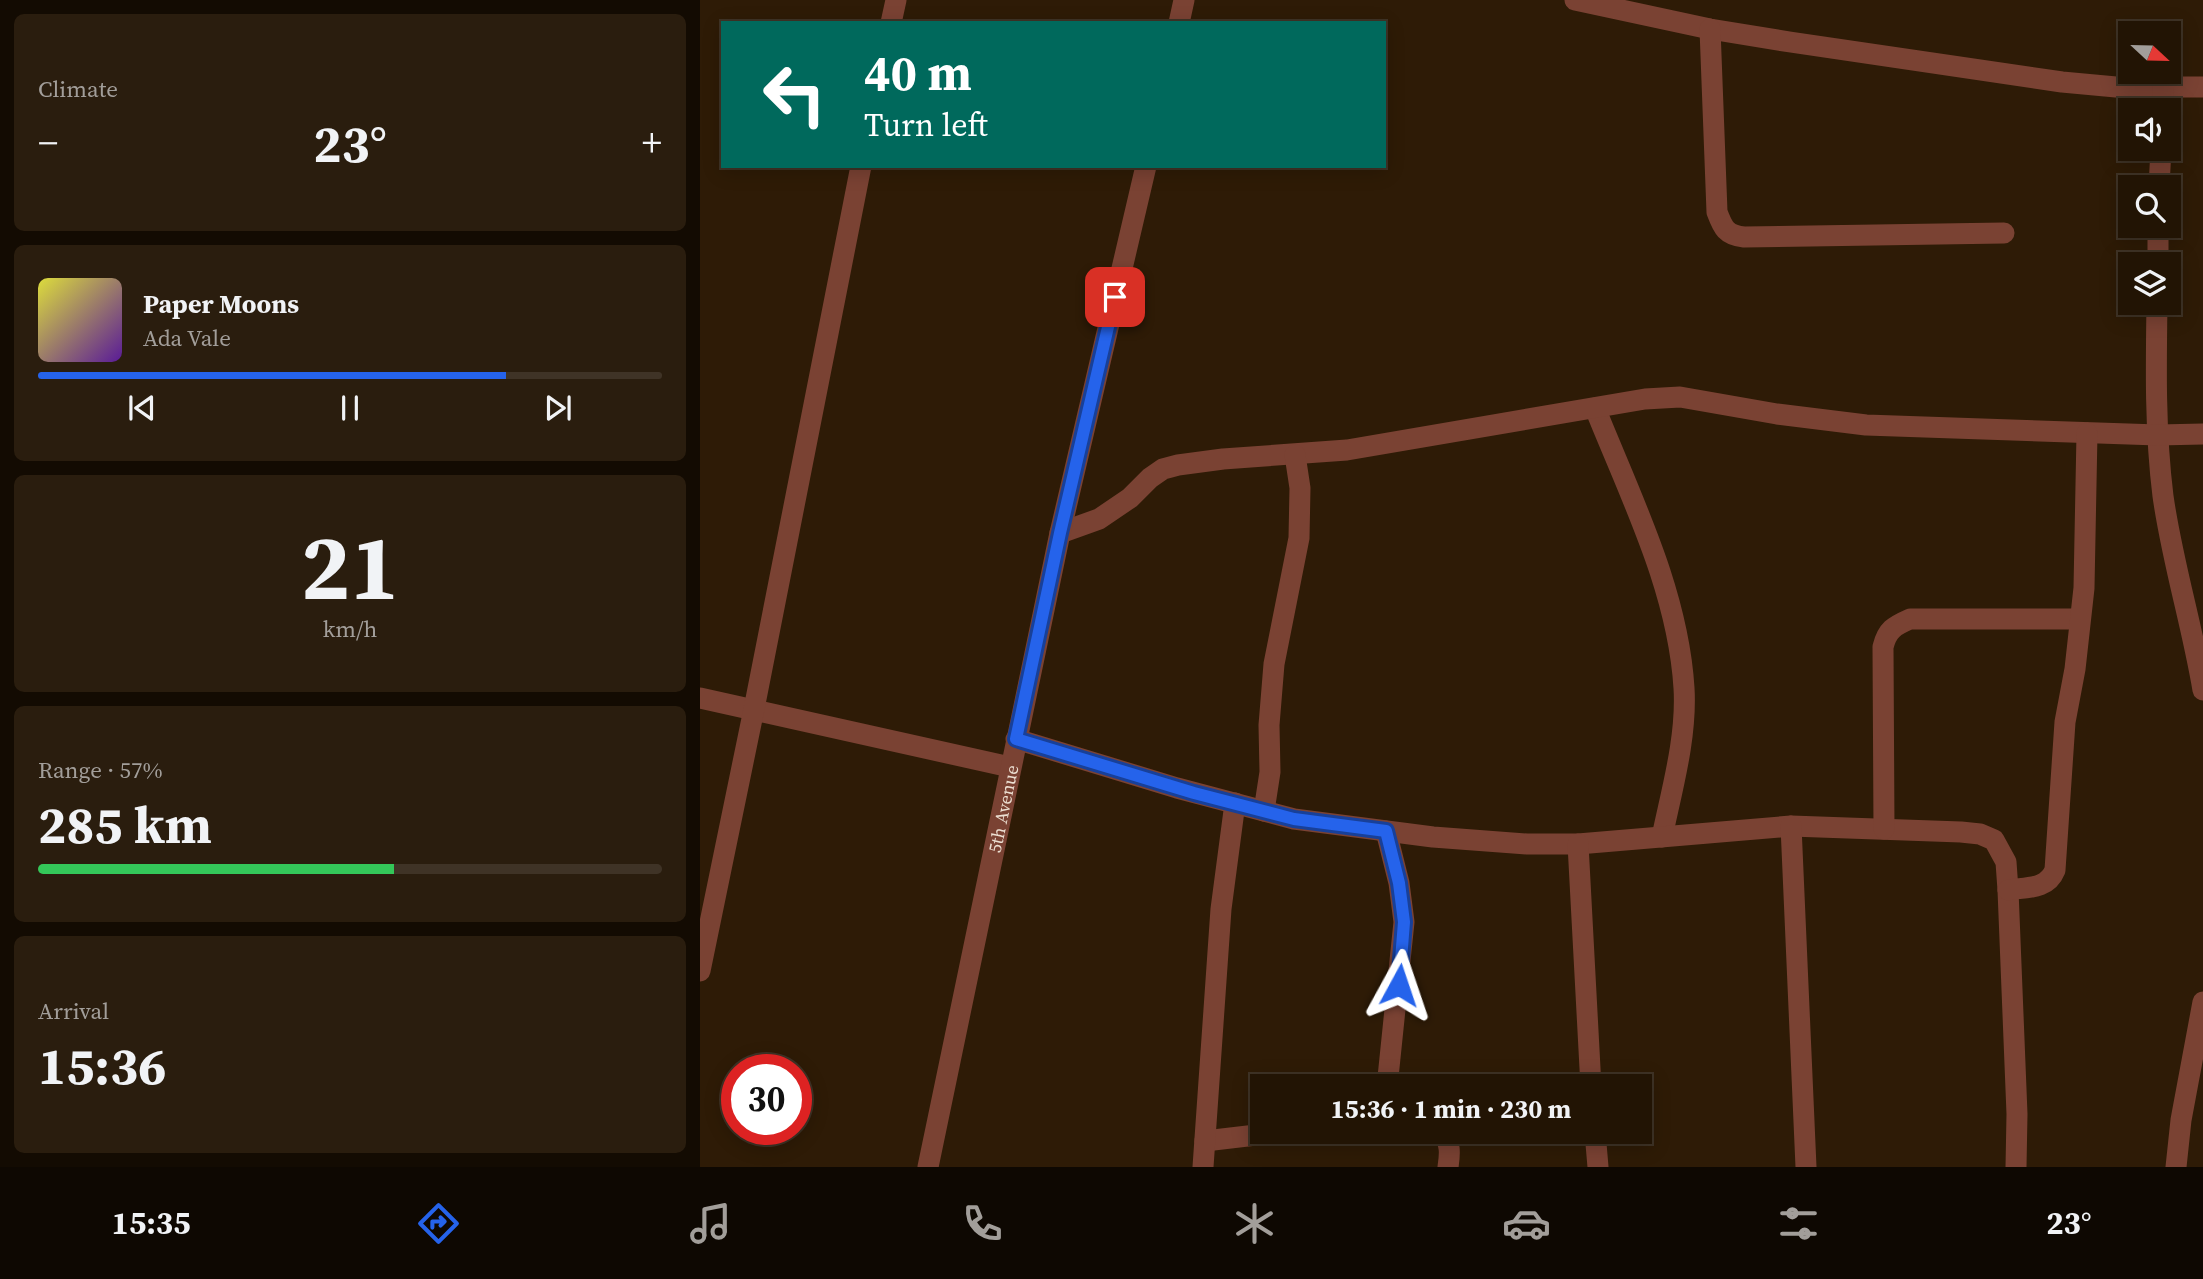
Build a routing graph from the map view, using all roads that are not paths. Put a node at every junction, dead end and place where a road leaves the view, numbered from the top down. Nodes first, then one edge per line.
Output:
1 (896, 0) edge
2 (1184, 0) edge
3 (1577, 0) edge
4 (891, 21) edge
5 (1179, 21) edge
6 (1710, 29) junction
7 (2203, 87) edge
8 (2163, 88) junction
9 (2163, 98) edge
10 (861, 168) edge
11 (1146, 168) edge
12 (2004, 233) dead end
13 (2157, 315) edge
14 (1595, 408) junction
15 (2087, 433) junction
16 (2203, 434) edge
17 (2158, 435) junction
18 (1295, 455) junction
19 (1060, 533) junction
20 (2080, 619) junction
21 (2203, 690) edge
22 (700, 698) edge
23 (754, 709) junction
24 (1016, 739) junction
25 (1010, 767) junction
26 (1235, 803) junction
27 (1264, 811) junction
28 (1791, 826) junction
29 (1884, 829) junction
30 (1386, 831) junction
31 (1662, 837) junction
32 (1578, 844) junction
33 (2008, 890) junction
34 (700, 971) edge
35 (2203, 1002) edge
36 (1388, 1074) edge
37 (1590, 1074) edge
38 (1250, 1136) edge
39 (1205, 1141) junction
40 (1448, 1144) edge
41 (1596, 1144) edge
42 (928, 1167) edge
43 (1203, 1167) edge
44 (1448, 1167) edge
45 (1598, 1167) edge
46 (1806, 1167) edge
47 (2016, 1167) edge
48 (2176, 1167) edge

1 - 4 street
2 - 5 street
3 - 6 street
6 - 8 street
6 - 12 street
7 - 8 street
8 - 9 street
10 - 23 street
11 - 19 street, 5th Avenue
13 - 17 street
14 - 15 street
14 - 18 street
14 - 31 street
15 - 17 street
15 - 20 street
16 - 17 street
17 - 21 street
18 - 19 street
18 - 27 street
19 - 24 street, 5th Avenue
20 - 29 street
20 - 33 street
22 - 23 street
23 - 25 street
23 - 34 street
24 - 25 street, 5th Avenue
24 - 26 street
25 - 42 street, 5th Avenue
26 - 27 street
26 - 39 street
27 - 30 street
28 - 29 street
28 - 31 street
28 - 46 street
29 - 33 street
30 - 32 street
30 - 36 street
31 - 32 street
32 - 37 street
33 - 47 street
35 - 48 street
38 - 39 street
39 - 43 street
40 - 44 street
41 - 45 street

